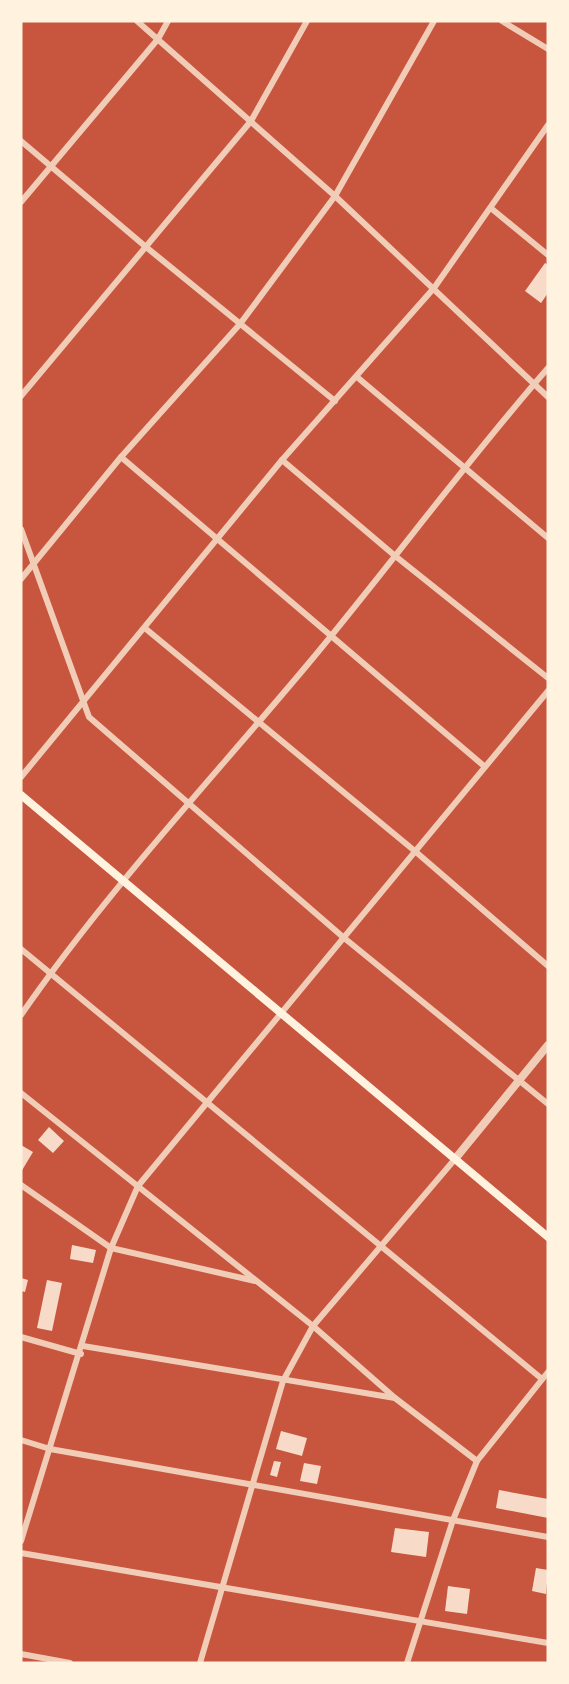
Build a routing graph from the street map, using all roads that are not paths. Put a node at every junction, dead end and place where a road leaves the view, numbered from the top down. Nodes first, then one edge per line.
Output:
1 (137, 21) edge
2 (168, 21) edge
3 (307, 21) edge
4 (434, 21) edge
5 (502, 21) edge
6 (158, 39) junction
7 (548, 49) edge
8 (250, 121) junction
9 (548, 125) edge
10 (21, 141) edge
11 (51, 166) junction
12 (335, 196) junction
13 (21, 202) edge
14 (492, 209) junction
15 (146, 248) junction
16 (548, 255) edge
17 (434, 288) junction
18 (240, 324) junction
19 (548, 368) edge
20 (357, 377) junction
21 (534, 385) junction
22 (21, 396) edge
23 (548, 397) edge
24 (335, 401) junction
25 (121, 457) junction
26 (282, 460) junction
27 (464, 470) junction
28 (21, 529) edge
29 (548, 538) edge
30 (219, 539) junction
31 (394, 555) junction
32 (32, 566) junction
33 (21, 579) edge
34 (146, 628) junction
35 (330, 637) junction
36 (548, 678) edge
37 (548, 691) edge
38 (84, 703) junction
39 (258, 722) junction
40 (484, 766) junction
41 (21, 777) edge
42 (21, 795) edge
43 (188, 803) junction
44 (416, 852) junction
45 (123, 881) junction
46 (343, 937) junction
47 (21, 949) edge
48 (548, 966) edge
49 (50, 973) junction
50 (282, 1014) junction
51 (21, 1015) edge
52 (548, 1045) edge
53 (519, 1080) junction
54 (21, 1093) edge
55 (207, 1103) junction
56 (548, 1104) edge
57 (455, 1159) junction
58 (21, 1185) edge
59 (138, 1186) junction
60 (548, 1237) edge
61 (382, 1246) junction
62 (111, 1248) junction
63 (257, 1282) junction
64 (313, 1326) junction
65 (21, 1337) edge
66 (83, 1346) junction
67 (81, 1354) junction
68 (548, 1372) edge
69 (542, 1379) junction
70 (284, 1381) junction
71 (395, 1398) junction
72 (21, 1440) edge
73 (50, 1449) junction
74 (477, 1461) junction
75 (254, 1483) junction
76 (453, 1521) junction
77 (548, 1537) edge
78 (21, 1541) edge
79 (21, 1553) edge
80 (223, 1588) junction
81 (420, 1622) junction
82 (548, 1643) edge
83 (21, 1654) edge
84 (70, 1663) edge
85 (200, 1663) edge
86 (407, 1663) edge

1 - 6 street
2 - 6 street
3 - 8 street
4 - 12 street
5 - 7 street
6 - 8 street
6 - 11 street
8 - 12 street
8 - 15 street
9 - 14 street
10 - 11 street
11 - 13 street
11 - 15 street
12 - 17 street
12 - 18 street
14 - 16 street
14 - 17 street
15 - 18 street
15 - 22 street
17 - 20 street
17 - 21 street
18 - 24 street
18 - 25 street
19 - 21 street
20 - 24 street
20 - 27 street
21 - 23 street
21 - 27 street
24 - 26 street
25 - 30 street
25 - 32 street
26 - 30 street
26 - 31 street
27 - 29 street
27 - 31 street
28 - 32 street
30 - 34 street
30 - 35 street
31 - 35 street
31 - 36 street
32 - 33 street
32 - 38 street
34 - 38 street
34 - 39 street
35 - 39 street
35 - 40 street
37 - 40 street
38 - 41 street
38 - 43 street
39 - 43 street
39 - 44 street
40 - 44 street
42 - 45 main road
43 - 45 street
43 - 46 street
44 - 46 street
44 - 48 street
45 - 49 street
45 - 50 main road
46 - 50 street
46 - 53 street
47 - 49 street
49 - 51 street
49 - 55 street
50 - 55 street
50 - 57 main road
52 - 53 street
53 - 56 street
53 - 57 street
54 - 59 street
55 - 59 street
55 - 61 street
57 - 60 main road
57 - 61 street
58 - 62 street
59 - 62 street
59 - 63 street
61 - 64 street
61 - 69 street
62 - 63 street
62 - 66 street
63 - 64 street
64 - 70 street
64 - 71 street
65 - 67 street
66 - 67 street
66 - 70 street
67 - 73 street
68 - 69 street
69 - 74 street
70 - 71 street
70 - 75 street
71 - 74 street
72 - 73 street
73 - 75 street
73 - 78 street
74 - 76 street
75 - 76 street
75 - 80 street
76 - 77 street
76 - 81 street
79 - 80 street
80 - 81 street
80 - 85 street
81 - 82 street
81 - 86 street
83 - 84 street

